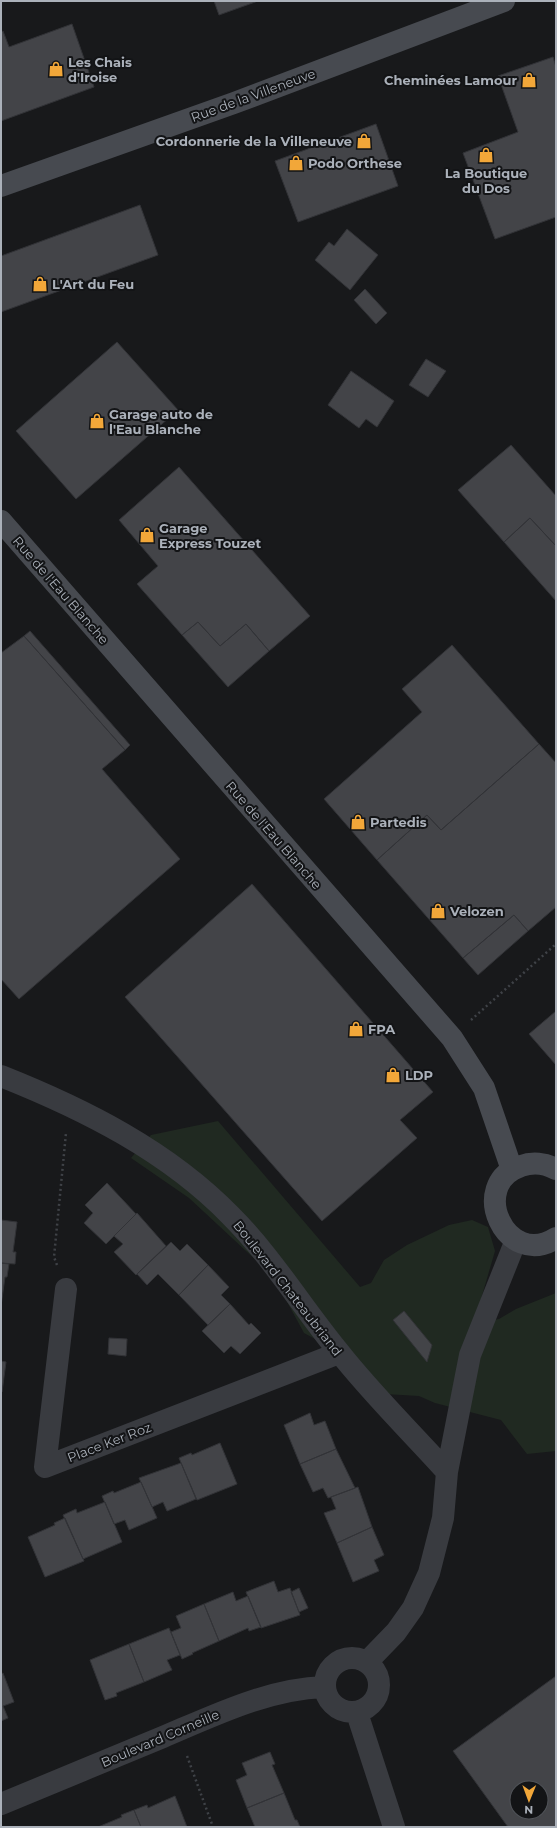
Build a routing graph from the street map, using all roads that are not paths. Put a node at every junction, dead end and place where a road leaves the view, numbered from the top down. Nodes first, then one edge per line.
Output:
1 (504, 1) edge
2 (1, 186) edge
3 (1, 521) edge
4 (1, 1076) edge
5 (556, 1169) edge
6 (512, 1170) junction
7 (516, 1240) junction
8 (553, 1241) edge
9 (66, 1289) road end
10 (339, 1353) junction
11 (447, 1472) junction
12 (367, 1662) junction
13 (324, 1687) junction
14 (357, 1713) junction
15 (1, 1804) edge
16 (394, 1827) edge

1 - 2 street, Rue de la Villeneuve
3 - 6 street, Rue de l'Eau Blanche
4 - 10 street, Boulevard Chateaubriand
5 - 6 street
6 - 7 street
7 - 8 street
7 - 11 street
9 - 10 street, Place Ker Roz
10 - 11 street, Boulevard Chateaubriand
11 - 12 street
12 - 13 street
12 - 14 street
13 - 14 street
13 - 15 street, Boulevard Corneille
14 - 16 street

